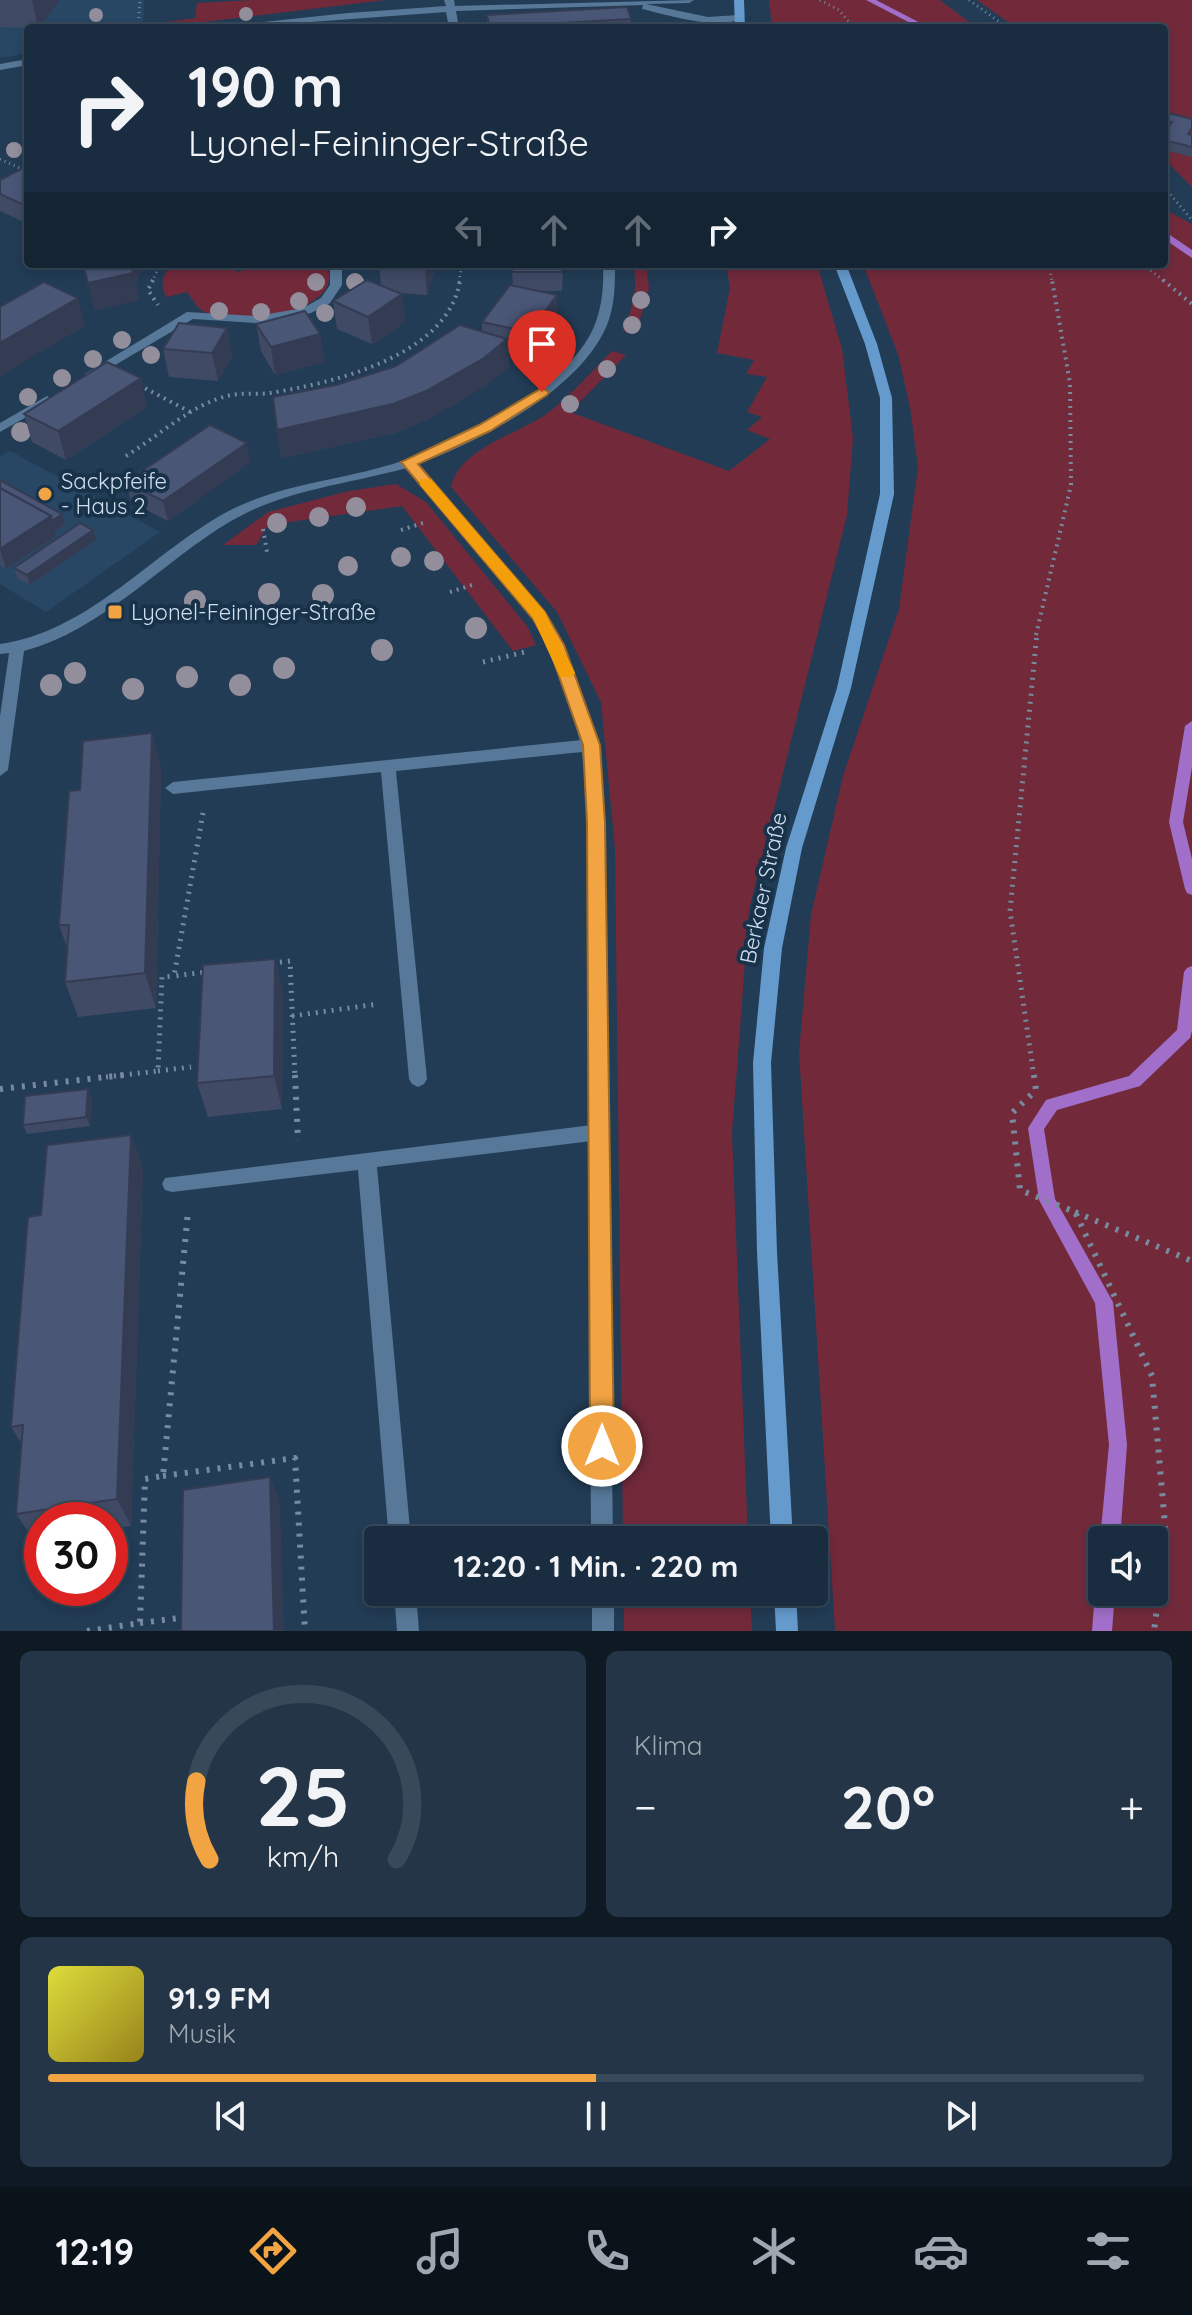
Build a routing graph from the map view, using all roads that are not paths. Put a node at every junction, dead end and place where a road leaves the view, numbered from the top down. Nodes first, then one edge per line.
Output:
1 (689, 0) edge
2 (739, 0) edge
3 (450, 3) edge
4 (635, 5) junction
5 (739, 23) edge
6 (269, 24) edge
7 (453, 24) edge
8 (24, 63) edge
9 (0, 67) edge
10 (337, 268) edge
11 (609, 268) edge
12 (842, 268) edge
13 (78, 382) edge
14 (65, 389) edge
15 (0, 428) edge
16 (409, 462) junction
17 (0, 649) edge
18 (17, 650) junction
19 (592, 745) junction
20 (388, 767) junction
21 (0, 770) edge
22 (173, 788) dead end
23 (418, 1079) dead end
24 (600, 1132) junction
25 (367, 1160) junction
26 (181, 1183) road end
27 (399, 1526) edge
28 (602, 1526) edge
29 (781, 1526) edge
30 (406, 1606) edge
31 (603, 1606) edge
32 (786, 1606) edge
33 (408, 1631) edge
34 (603, 1631) edge
35 (787, 1631) edge

1 - 4 street
2 - 5 main road
3 - 4 street
3 - 6 street
3 - 7 street
4 - 5 street
8 - 9 street
10 - 13 street
11 - 16 street
12 - 29 main road, Berkaer Straße
14 - 15 street
16 - 18 street
16 - 19 street
17 - 18 street
18 - 21 street
19 - 20 street
19 - 24 street
20 - 22 street
20 - 23 street
24 - 25 street
24 - 28 street
25 - 26 street
25 - 27 street
30 - 33 street
31 - 34 street
32 - 35 main road

